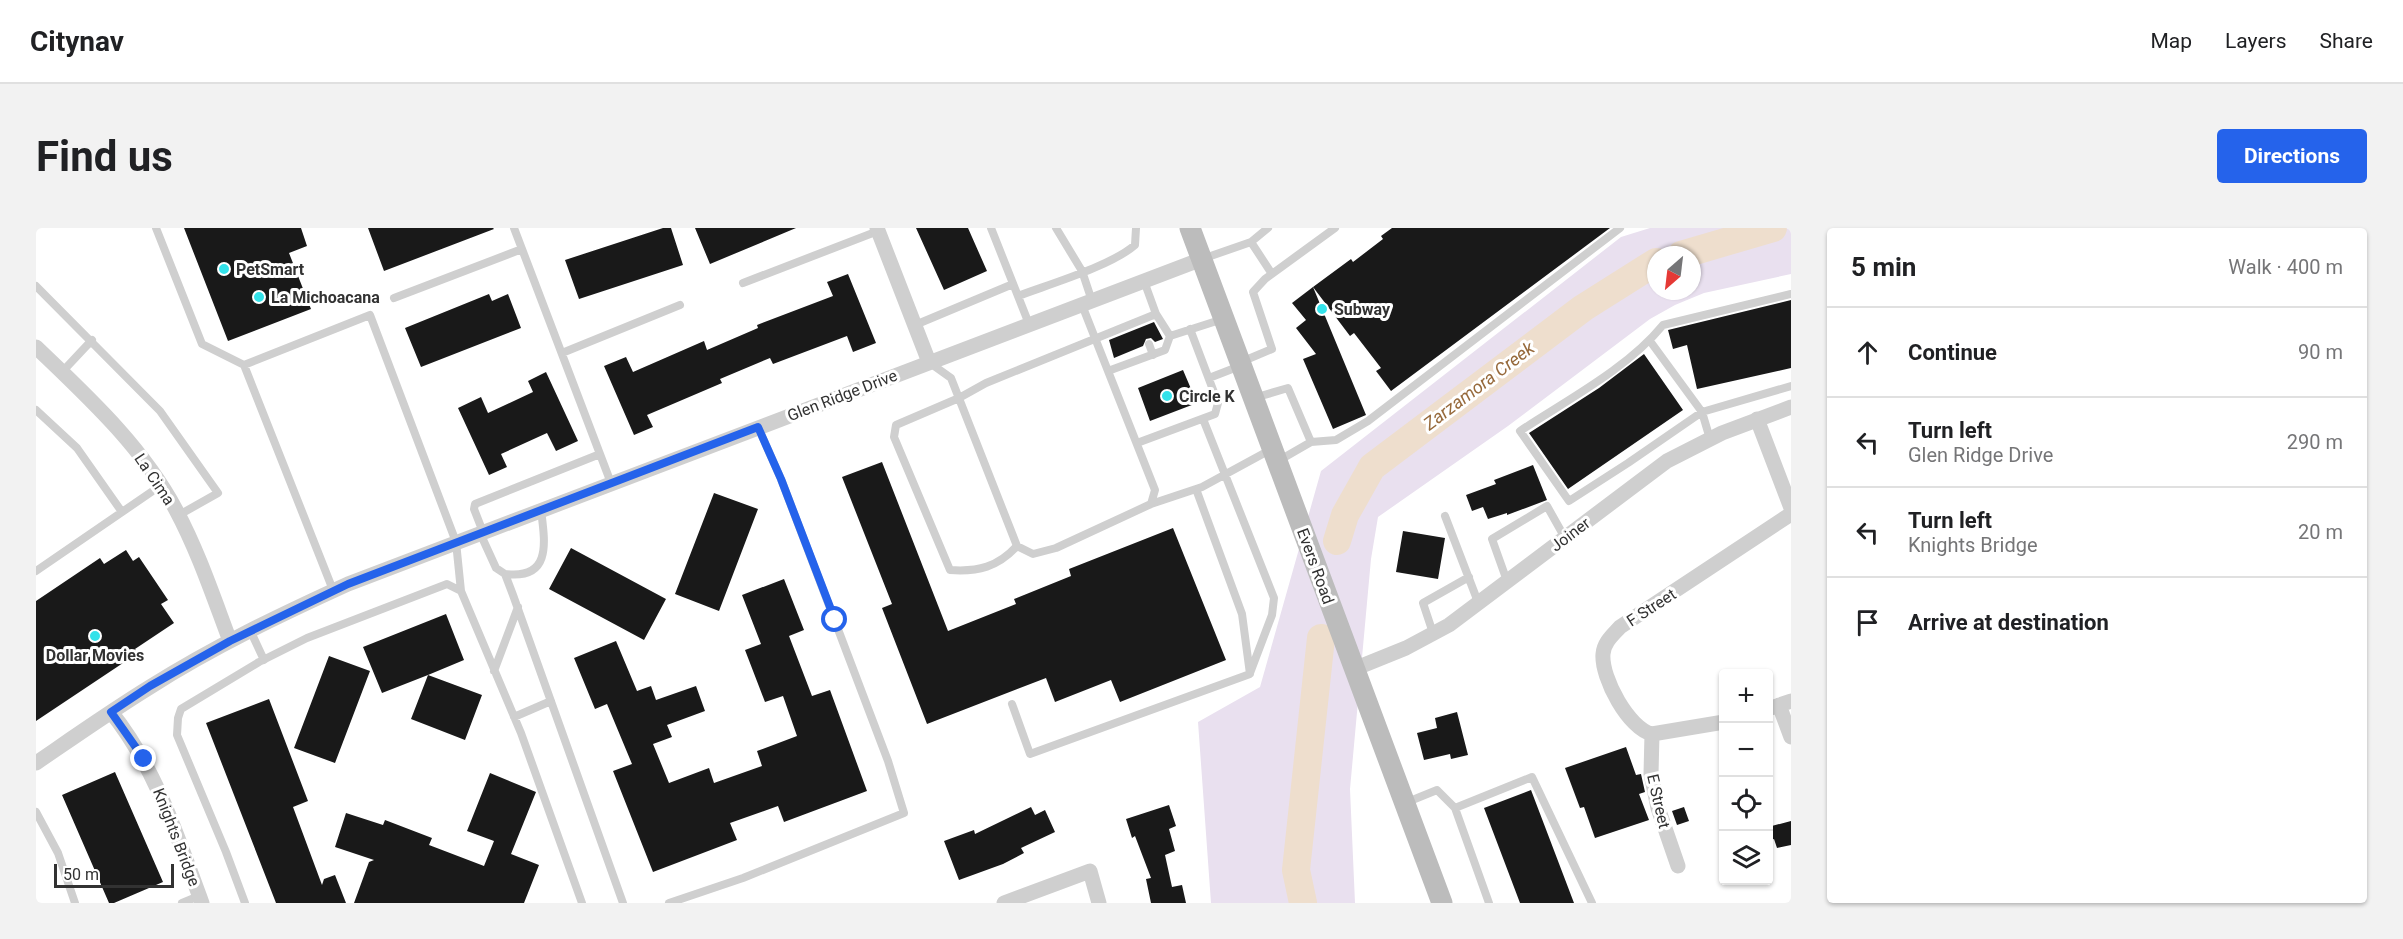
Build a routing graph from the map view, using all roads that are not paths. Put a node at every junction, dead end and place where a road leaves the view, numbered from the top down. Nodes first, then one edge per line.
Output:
1 (156, 228) edge
2 (514, 228) edge
3 (991, 228) edge
4 (1056, 228) edge
5 (1136, 228) edge
6 (1190, 228) edge
7 (1269, 228) edge
8 (1335, 228) edge
9 (1620, 228) edge
10 (877, 230) edge
11 (1251, 242) junction
12 (522, 249) junction
13 (1202, 259) junction
14 (1082, 271) junction
15 (1272, 274) junction
16 (1144, 281) junction
17 (742, 283) dead end
18 (1013, 284) junction
19 (36, 286) edge
20 (1791, 294) edge
21 (1018, 296) junction
22 (394, 298) dead end
23 (1087, 303) junction
24 (680, 305) dead end
25 (1156, 314) junction
26 (1224, 318) junction
27 (1029, 324) junction
28 (915, 325) junction
29 (1190, 329) junction
30 (1170, 336) junction
31 (1095, 338) junction
32 (92, 340) junction
33 (1650, 341) junction
34 (1149, 344) dead end
35 (36, 346) edge
36 (1131, 351) dead end
37 (562, 353) junction
38 (1153, 355) junction
39 (1135, 361) junction
40 (929, 362) junction
41 (1241, 364) junction
42 (244, 365) junction
43 (1108, 371) junction
44 (62, 372) junction
45 (1209, 378) junction
46 (1791, 386) edge
47 (959, 398) junction
48 (1254, 398) junction
49 (1791, 407) edge
50 (36, 410) edge
51 (1702, 412) junction
52 (1203, 418) junction
53 (1757, 419) junction
54 (758, 427) junction
55 (1710, 439) junction
56 (1311, 442) junction
57 (1137, 443) junction
58 (600, 454) junction
59 (1275, 455) junction
60 (1226, 474) junction
61 (611, 483) junction
62 (160, 486) junction
63 (1196, 489) junction
64 (1151, 504) junction
65 (1791, 508) edge
66 (541, 510) junction
67 (122, 512) junction
68 (1791, 514) edge
69 (178, 515) junction
70 (1445, 516) dead end
71 (482, 533) junction
72 (1565, 538) junction
73 (456, 542) junction
74 (1017, 546) junction
75 (36, 571) edge
76 (505, 574) junction
77 (1469, 577) junction
78 (1508, 581) junction
79 (333, 590) junction
80 (461, 591) junction
81 (1478, 603) junction
82 (518, 607) junction
83 (250, 630) junction
84 (1433, 633) junction
85 (230, 641) junction
86 (264, 660) junction
87 (1354, 669) junction
88 (494, 671) junction
89 (1250, 674) junction
90 (551, 701) junction
91 (1012, 704) dead end
92 (1779, 705) edge
93 (111, 712) junction
94 (514, 717) junction
95 (1719, 724) edge
96 (1653, 734) junction
97 (1791, 737) edge
98 (36, 763) edge
99 (1405, 803) junction
100 (1455, 808) junction
101 (36, 812) edge
102 (1678, 866) dead end
103 (201, 899) edge
104 (75, 903) edge
105 (182, 903) edge
106 (245, 903) edge
107 (582, 903) edge
108 (623, 903) edge
109 (669, 903) edge
110 (1004, 903) edge
111 (1099, 903) edge
112 (1442, 903) edge
113 (1489, 903) edge
114 (1592, 903) edge

1 - 42 lane
2 - 12 lane
3 - 18 lane
4 - 14 lane
5 - 14 lane
6 - 13 main road, Evers Road
7 - 11 lane
8 - 15 lane
9 - 56 lane
10 - 17 lane
10 - 28 street
11 - 13 lane
11 - 15 lane
12 - 22 lane
12 - 37 lane
13 - 16 street, Glen Ridge Drive
13 - 26 main road, Evers Road
14 - 21 lane
14 - 23 lane
15 - 41 lane
16 - 23 street, Glen Ridge Drive
16 - 25 lane
18 - 21 lane
18 - 28 lane
19 - 32 lane
20 - 33 lane
21 - 27 lane
23 - 27 street, Glen Ridge Drive
23 - 31 lane
24 - 37 lane
25 - 30 lane
25 - 31 lane
26 - 29 lane
26 - 41 main road, Evers Road
27 - 40 street, Glen Ridge Drive
28 - 40 street
29 - 30 lane
29 - 45 lane
30 - 38 lane
31 - 43 lane
31 - 47 lane
32 - 44 lane
32 - 69 lane
33 - 51 lane
33 - 51 lane
34 - 38 lane
35 - 44 street, La Cima
36 - 39 lane
37 - 58 lane
38 - 39 lane
39 - 43 lane
40 - 47 lane
40 - 54 street, Glen Ridge Drive
41 - 45 lane
41 - 48 main road, Evers Road
42 - 73 lane
42 - 79 lane
43 - 57 lane
44 - 62 street, La Cima
45 - 52 lane
46 - 51 lane
47 - 74 lane
47 - 74 lane
48 - 56 lane
48 - 59 main road, Evers Road
49 - 53 street, Joiner
50 - 67 lane
51 - 55 lane
52 - 57 lane
52 - 60 lane
53 - 55 street, Joiner
53 - 65 street
54 - 61 street, Glen Ridge Drive
54 - 109 lane
55 - 72 street, Joiner
56 - 59 lane
57 - 64 lane
58 - 61 lane
58 - 71 lane
59 - 60 lane
59 - 87 main road, Evers Road
60 - 63 lane
60 - 89 lane
61 - 66 street, Glen Ridge Drive
62 - 67 lane
62 - 69 street, La Cima
63 - 64 lane
63 - 89 lane
64 - 74 lane
66 - 71 street, Glen Ridge Drive
66 - 76 lane
67 - 75 lane
68 - 96 street, F Street
69 - 85 street, La Cima
70 - 77 lane
71 - 73 street, Glen Ridge Drive
71 - 76 lane
72 - 78 street, Joiner
72 - 78 lane
73 - 79 street, Glen Ridge Drive
73 - 80 lane
76 - 82 lane
77 - 81 lane
77 - 84 lane
78 - 81 street, Joiner
79 - 83 street, Glen Ridge Drive
80 - 86 lane
80 - 88 lane
81 - 84 street, Joiner
82 - 88 lane
82 - 90 lane
83 - 85 street, Glen Ridge Drive
83 - 86 lane
84 - 87 street, Joiner
85 - 93 street, Glen Ridge Drive
86 - 106 lane
87 - 99 main road, Evers Road
88 - 94 lane
89 - 91 lane
90 - 94 lane
90 - 108 lane
92 - 97 street
93 - 98 street, Glen Ridge Drive
93 - 103 street, Knights Bridge
94 - 107 lane
95 - 96 street
96 - 102 street, E Street
99 - 100 lane
99 - 112 main road, Evers Road
100 - 113 lane
100 - 114 lane
101 - 104 lane
103 - 105 lane
110 - 111 street

